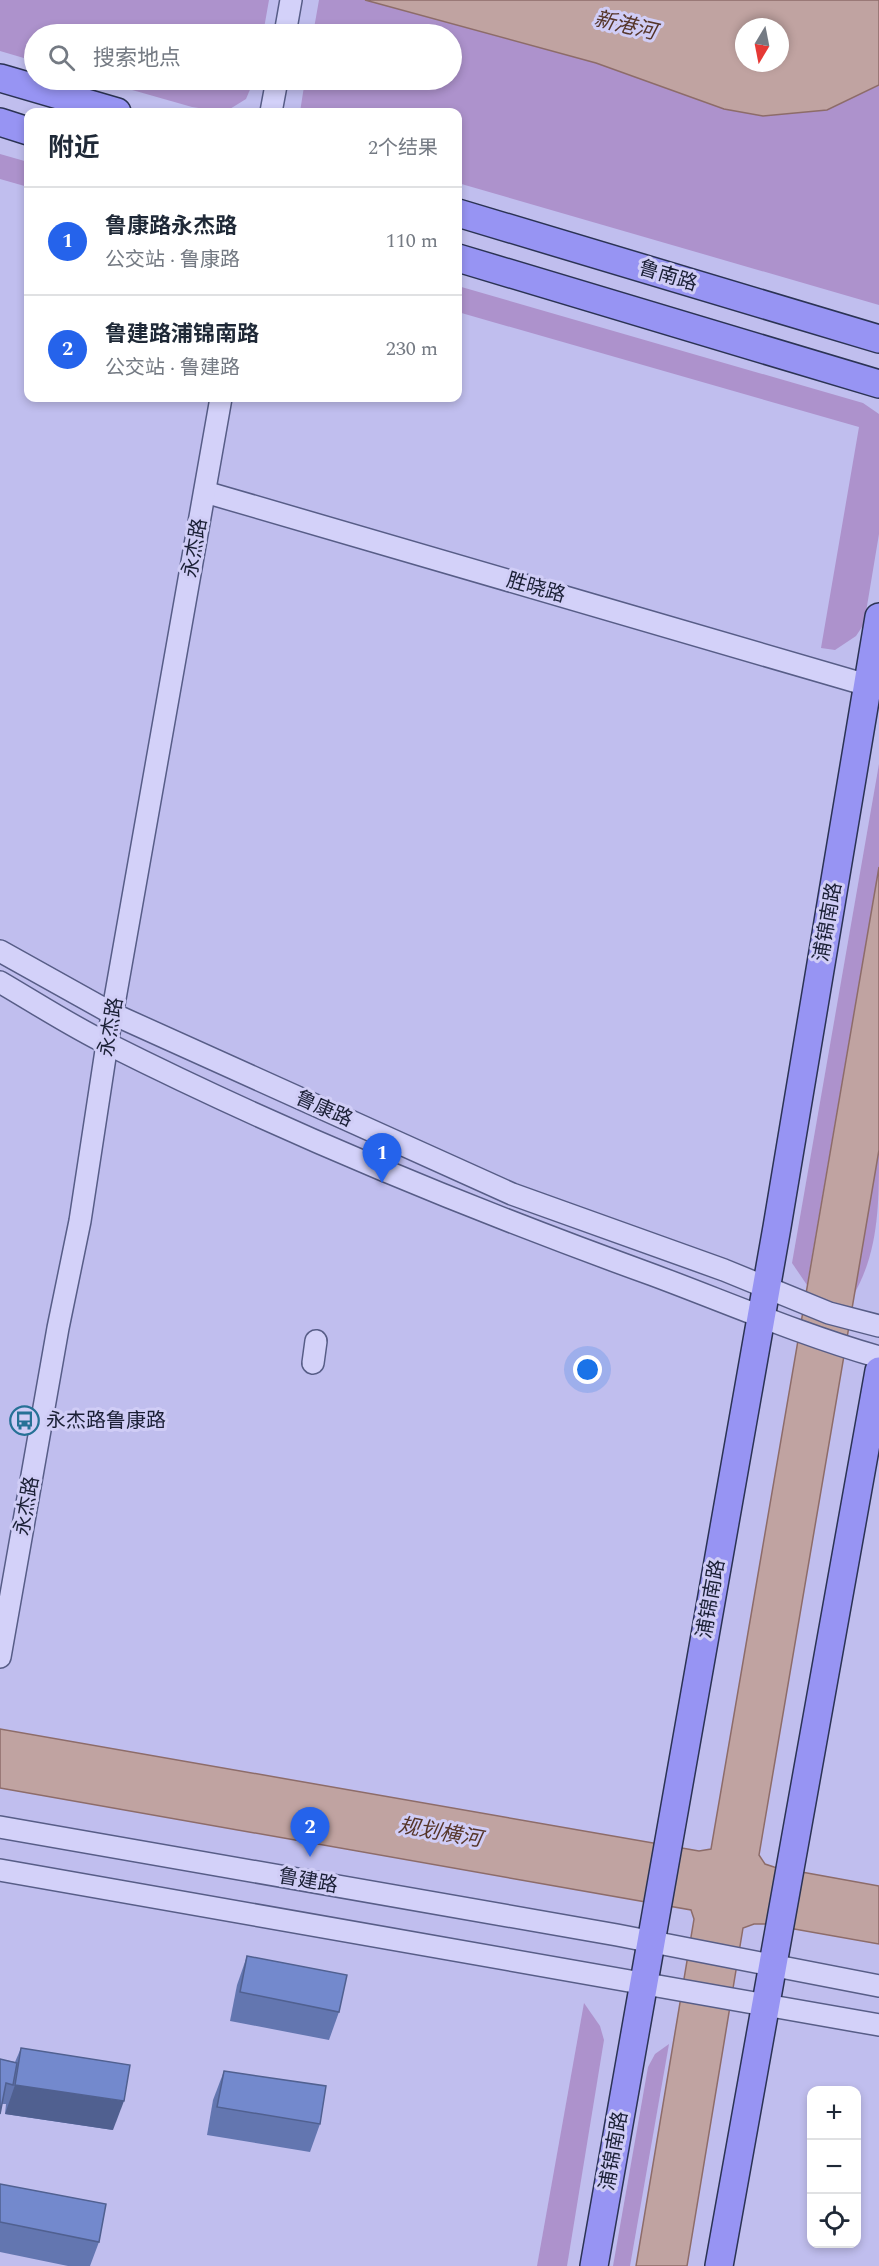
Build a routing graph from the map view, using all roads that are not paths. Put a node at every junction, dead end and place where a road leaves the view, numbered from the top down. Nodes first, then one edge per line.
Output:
1 (291, 0) edge
2 (287, 24) edge
3 (0, 78) edge
4 (24, 85) edge
5 (41, 90) edge
6 (275, 90) edge
7 (103, 108) edge
8 (272, 108) edge
9 (0, 122) edge
10 (24, 130) edge
11 (462, 214) edge
12 (462, 259) edge
13 (879, 339) edge
14 (879, 384) edge
15 (220, 402) edge
16 (205, 492) junction
17 (879, 617) edge
18 (867, 685) junction
19 (0, 951) edge
20 (0, 982) edge
21 (113, 1014) junction
22 (107, 1044) junction
23 (766, 1287) junction
24 (761, 1316) junction
25 (879, 1326) edge
26 (316, 1341) dead end
27 (879, 1357) edge
28 (313, 1363) dead end
29 (879, 1371) edge
30 (0, 1657) edge
31 (0, 1827) edge
32 (0, 1870) edge
33 (650, 1942) junction
34 (775, 1966) junction
35 (642, 1985) junction
36 (879, 1986) edge
37 (767, 2007) junction
38 (879, 2025) edge
39 (594, 2266) edge
40 (719, 2266) edge

1 - 2 street
3 - 4 main road
5 - 7 main road
6 - 8 street
9 - 10 main road
11 - 13 main road, 鲁南路
12 - 14 main road
15 - 16 street, 永杰路
16 - 18 street, 胜晓路
16 - 21 street, 永杰路
17 - 18 main road, 浦锦南路
18 - 23 main road, 浦锦南路
19 - 21 street, 鲁康路
20 - 22 street, 鲁康路
21 - 22 street, 永杰路
21 - 23 street, 鲁康路
22 - 24 street, 鲁康路
22 - 30 street, 永杰路
23 - 24 main road, 浦锦南路
23 - 25 street, 鲁康路
24 - 27 street, 鲁康路
24 - 33 main road, 浦锦南路
26 - 28 street
29 - 34 main road
31 - 33 street, 鲁建路
32 - 35 street
33 - 34 street, 鲁建路
33 - 35 main road, 浦锦南路
34 - 36 street, 鲁建路
34 - 37 main road
35 - 37 street
35 - 39 main road, 浦锦南路
37 - 38 street
37 - 40 main road

